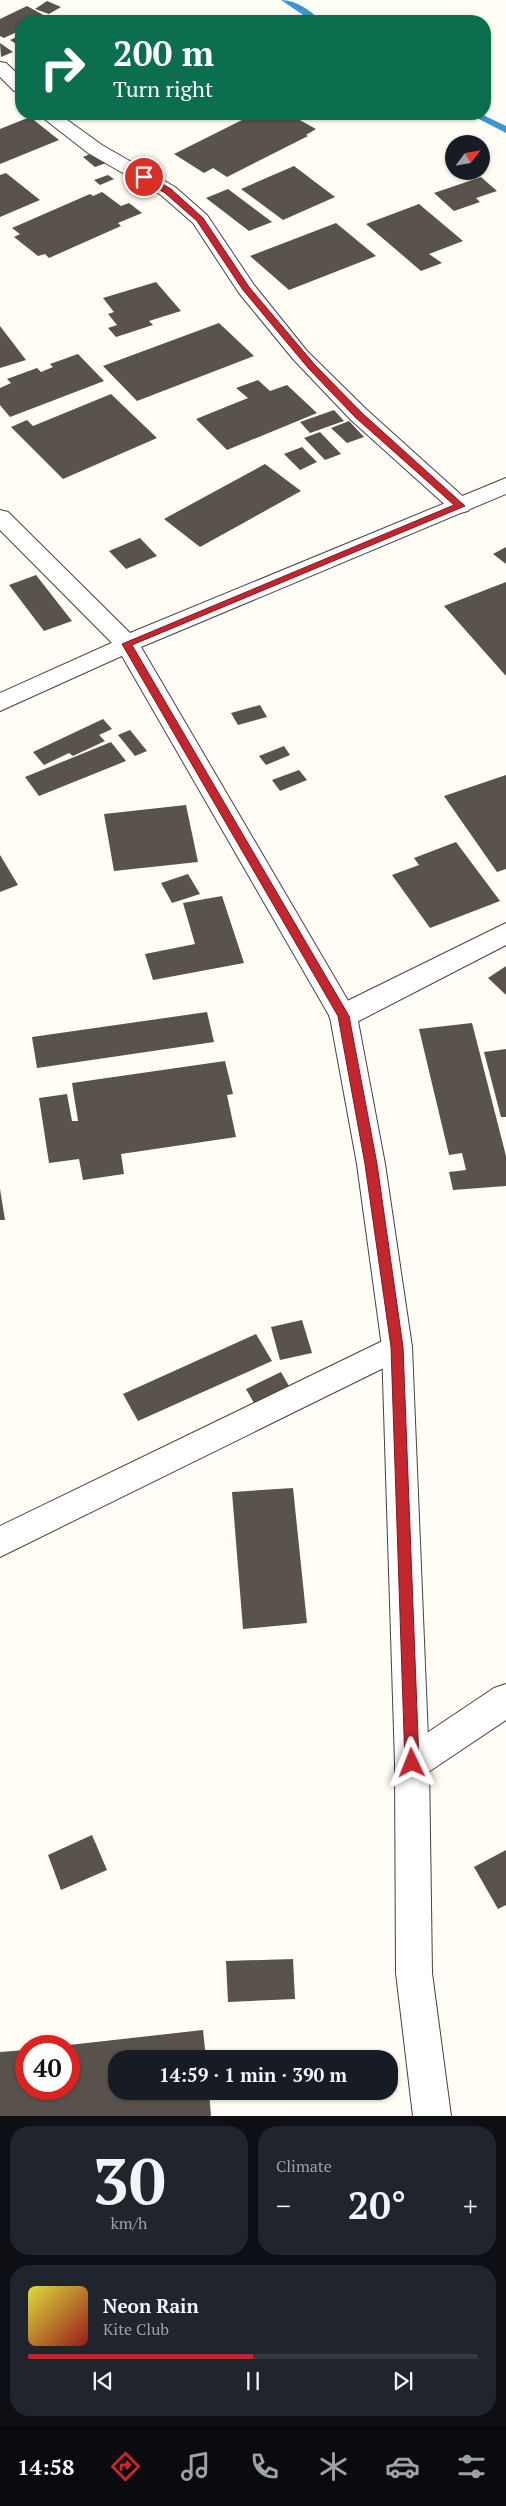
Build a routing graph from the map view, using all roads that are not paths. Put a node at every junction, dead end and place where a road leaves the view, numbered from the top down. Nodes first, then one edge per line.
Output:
1 (0, 67) edge
2 (15, 81) edge
3 (55, 120) edge
4 (506, 485) edge
5 (460, 506) junction
6 (0, 517) edge
7 (126, 644) junction
8 (0, 703) edge
9 (506, 933) edge
10 (344, 1016) junction
11 (397, 1347) junction
12 (0, 1542) edge
13 (506, 1700) edge
14 (412, 1763) junction
15 (432, 2116) edge

1 - 2 street
3 - 5 street
4 - 5 street
5 - 7 street
6 - 7 street
7 - 8 street
7 - 10 street
9 - 10 street
10 - 11 street
11 - 12 street
11 - 14 street
13 - 14 street
14 - 15 street

